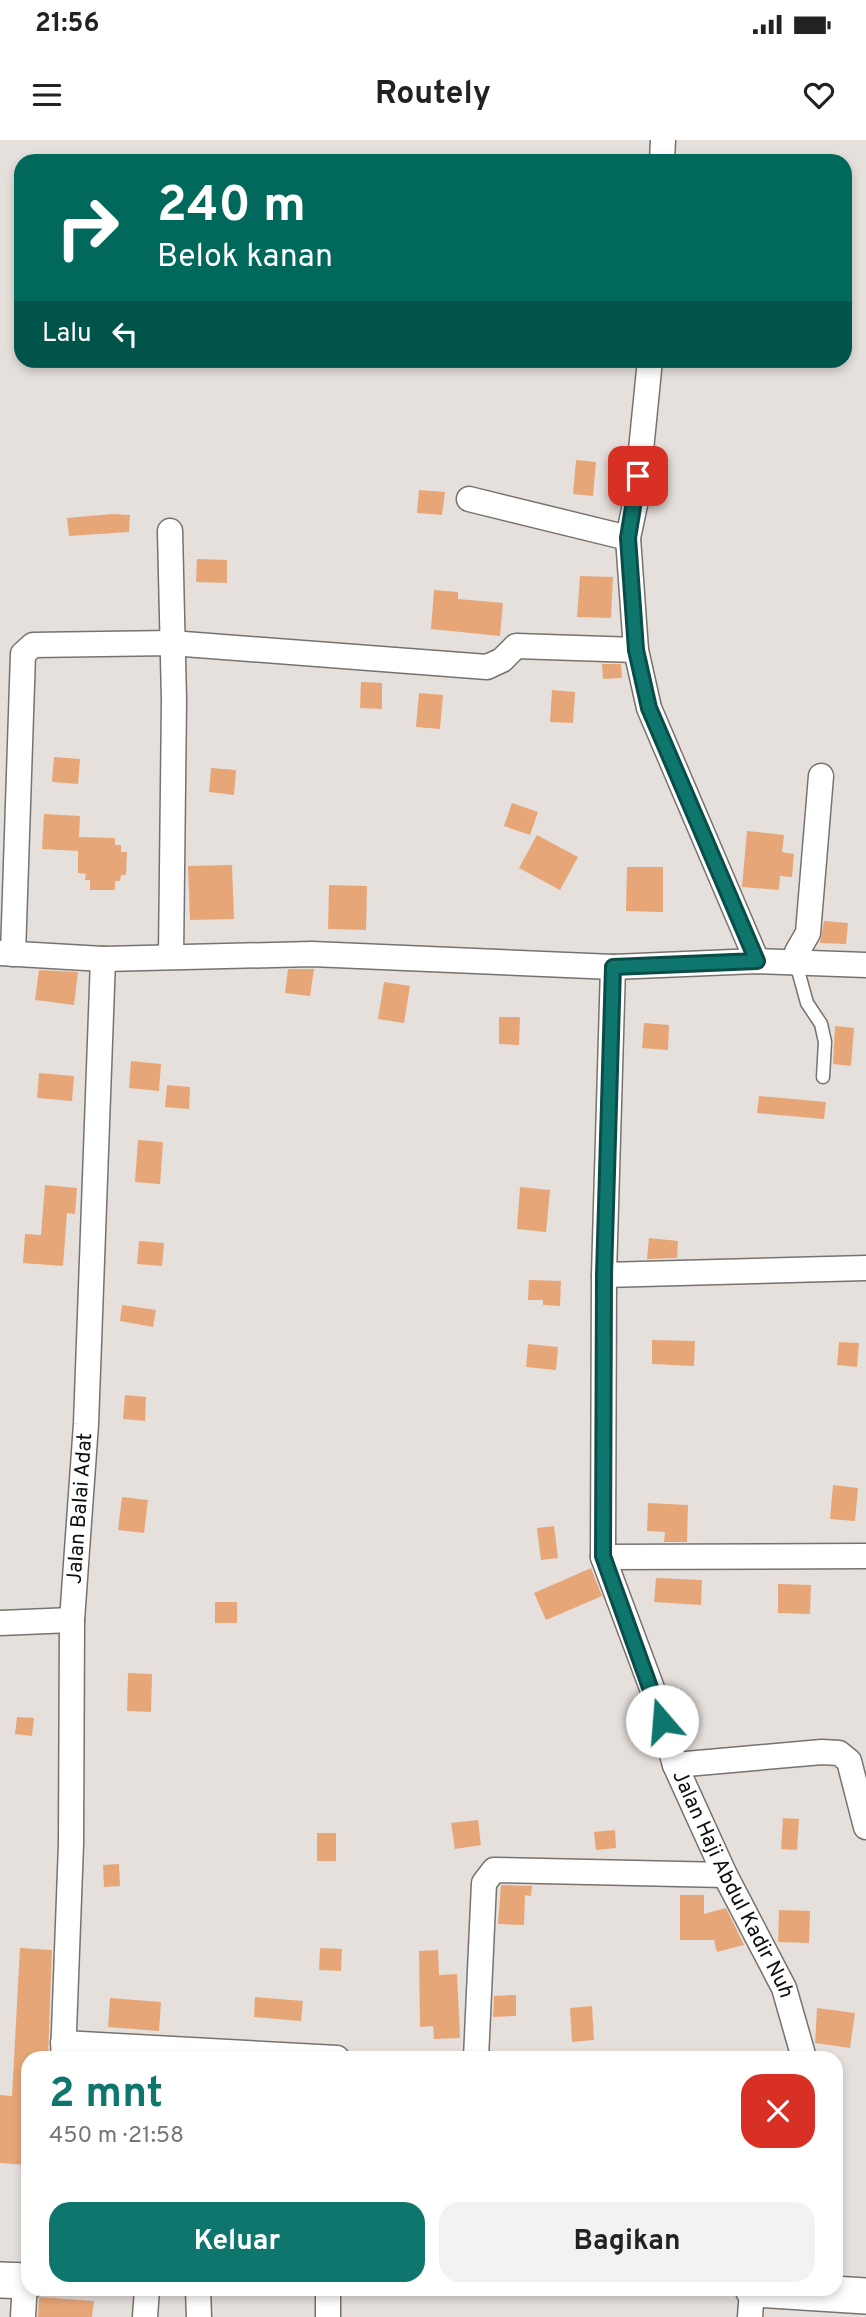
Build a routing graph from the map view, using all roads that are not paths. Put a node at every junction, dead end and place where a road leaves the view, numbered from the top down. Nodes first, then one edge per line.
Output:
1 (649, 368) edge
2 (469, 499) dead end
3 (170, 531) dead end
4 (628, 538) junction
5 (171, 643) junction
6 (636, 650) junction
7 (821, 776) dead end
8 (7, 953) edge
9 (171, 955) junction
10 (103, 959) junction
11 (757, 961) junction
12 (796, 963) junction
13 (866, 965) edge
14 (613, 967) junction
15 (823, 1077) dead end
16 (866, 1268) edge
17 (604, 1275) junction
18 (603, 1556) junction
19 (866, 1556) edge
20 (72, 1620) junction
21 (0, 1623) edge
22 (675, 1765) junction
23 (866, 1826) edge
24 (725, 1875) junction
25 (63, 2051) edge
26 (476, 2051) edge
27 (802, 2051) edge
28 (18, 2281) edge
29 (843, 2294) edge
30 (146, 2296) edge
31 (198, 2296) edge
32 (328, 2296) edge
33 (752, 2296) edge
34 (866, 2296) edge
35 (23, 2317) edge
36 (145, 2317) edge
37 (199, 2317) edge
38 (328, 2317) edge
39 (750, 2317) edge

1 - 4 street
2 - 4 street
3 - 5 street
4 - 6 street
5 - 6 street
5 - 8 street
5 - 9 street
6 - 11 street
7 - 12 street
8 - 10 street
9 - 10 street
9 - 14 street
10 - 20 street, Jalan Balai Adat
11 - 12 street
11 - 14 street
12 - 13 street
12 - 15 lane
14 - 17 street, Jalan Haji Abdul Kadir Nuh
16 - 17 street
17 - 18 street, Jalan Haji Abdul Kadir Nuh
18 - 19 street
18 - 22 street, Jalan Haji Abdul Kadir Nuh
20 - 21 street
20 - 25 street, Jalan Balai Adat
22 - 23 street
22 - 24 street, Jalan Haji Abdul Kadir Nuh
24 - 26 street
24 - 27 street, Jalan Haji Abdul Kadir Nuh
28 - 35 street
29 - 34 street
30 - 36 street
31 - 37 street
32 - 38 street
33 - 39 street

